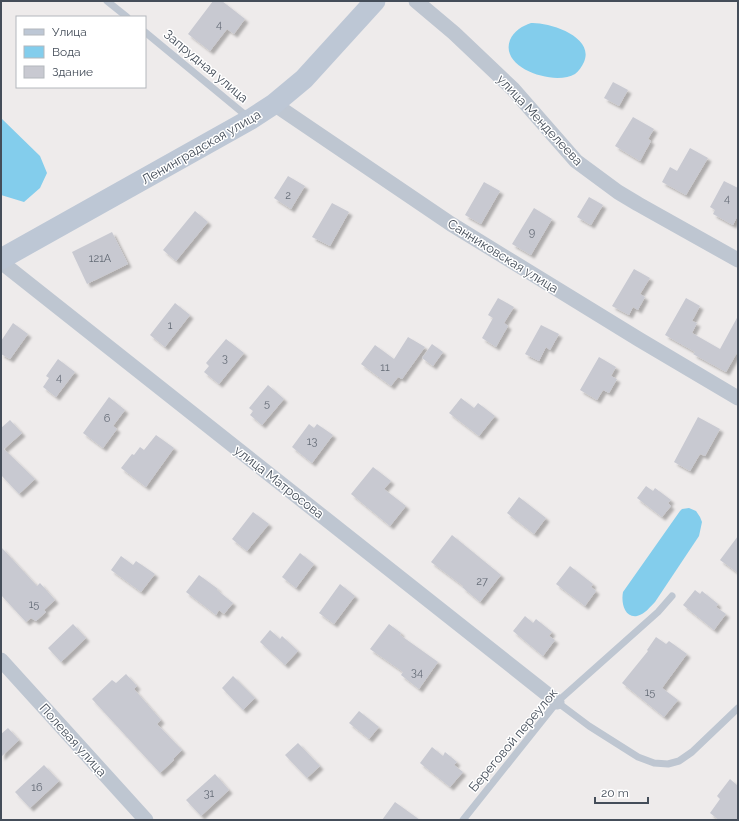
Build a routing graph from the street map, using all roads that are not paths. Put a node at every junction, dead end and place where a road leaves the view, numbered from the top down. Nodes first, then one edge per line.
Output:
1 (108, 1) edge
2 (375, 1) edge
3 (416, 1) edge
4 (126, 16) edge
5 (146, 33) edge
6 (274, 104) junction
7 (251, 119) junction
8 (738, 260) edge
9 (1, 261) edge
10 (738, 398) edge
11 (672, 596) dead end
12 (1, 660) edge
13 (557, 702) junction
14 (738, 708) edge
15 (146, 820) edge
16 (463, 820) edge

1 - 4 lane
2 - 6 street, Ленинградская улица
3 - 8 street, улица Менделеева
5 - 7 lane, Запрудная улица
6 - 7 street, Ленинградская улица
6 - 10 street, Санниковская улица
7 - 9 street, Ленинградская улица
9 - 13 street, улица Матросова
11 - 13 lane, Береговой переулок
12 - 15 street, Полевая улица
13 - 14 lane
13 - 16 lane, Береговой переулок

